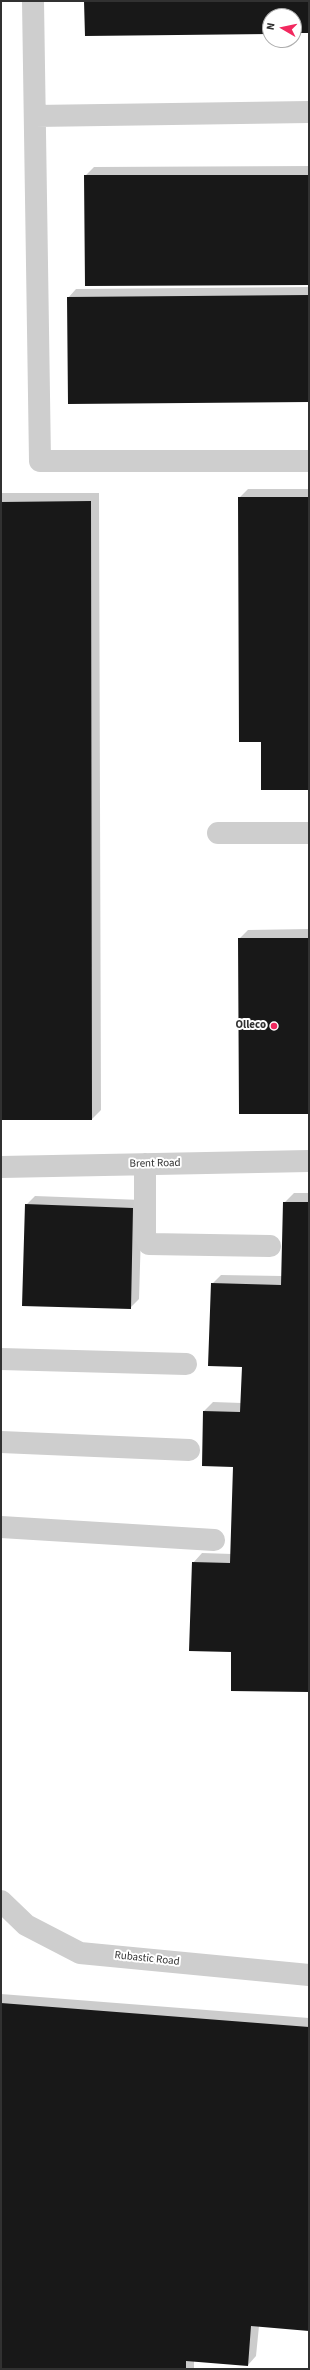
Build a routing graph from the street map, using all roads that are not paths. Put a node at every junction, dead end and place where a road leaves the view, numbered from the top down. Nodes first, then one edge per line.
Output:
1 (33, 1) edge
2 (309, 112) edge
3 (35, 116) junction
4 (309, 462) edge
5 (218, 833) dead end
6 (309, 833) edge
7 (309, 1161) edge
8 (145, 1164) junction
9 (1, 1167) edge
10 (270, 1246) dead end
11 (1, 1359) edge
12 (186, 1364) dead end
13 (1, 1442) edge
14 (189, 1450) dead end
15 (1, 1527) edge
16 (214, 1540) dead end
17 (1, 1901) edge
18 (309, 1975) edge

1 - 3 street
2 - 3 street
3 - 4 street
5 - 6 street
7 - 8 street, Brent Road
8 - 9 street, Brent Road
8 - 10 street
11 - 12 street
13 - 14 street
15 - 16 street
17 - 18 street, Rubastic Road

